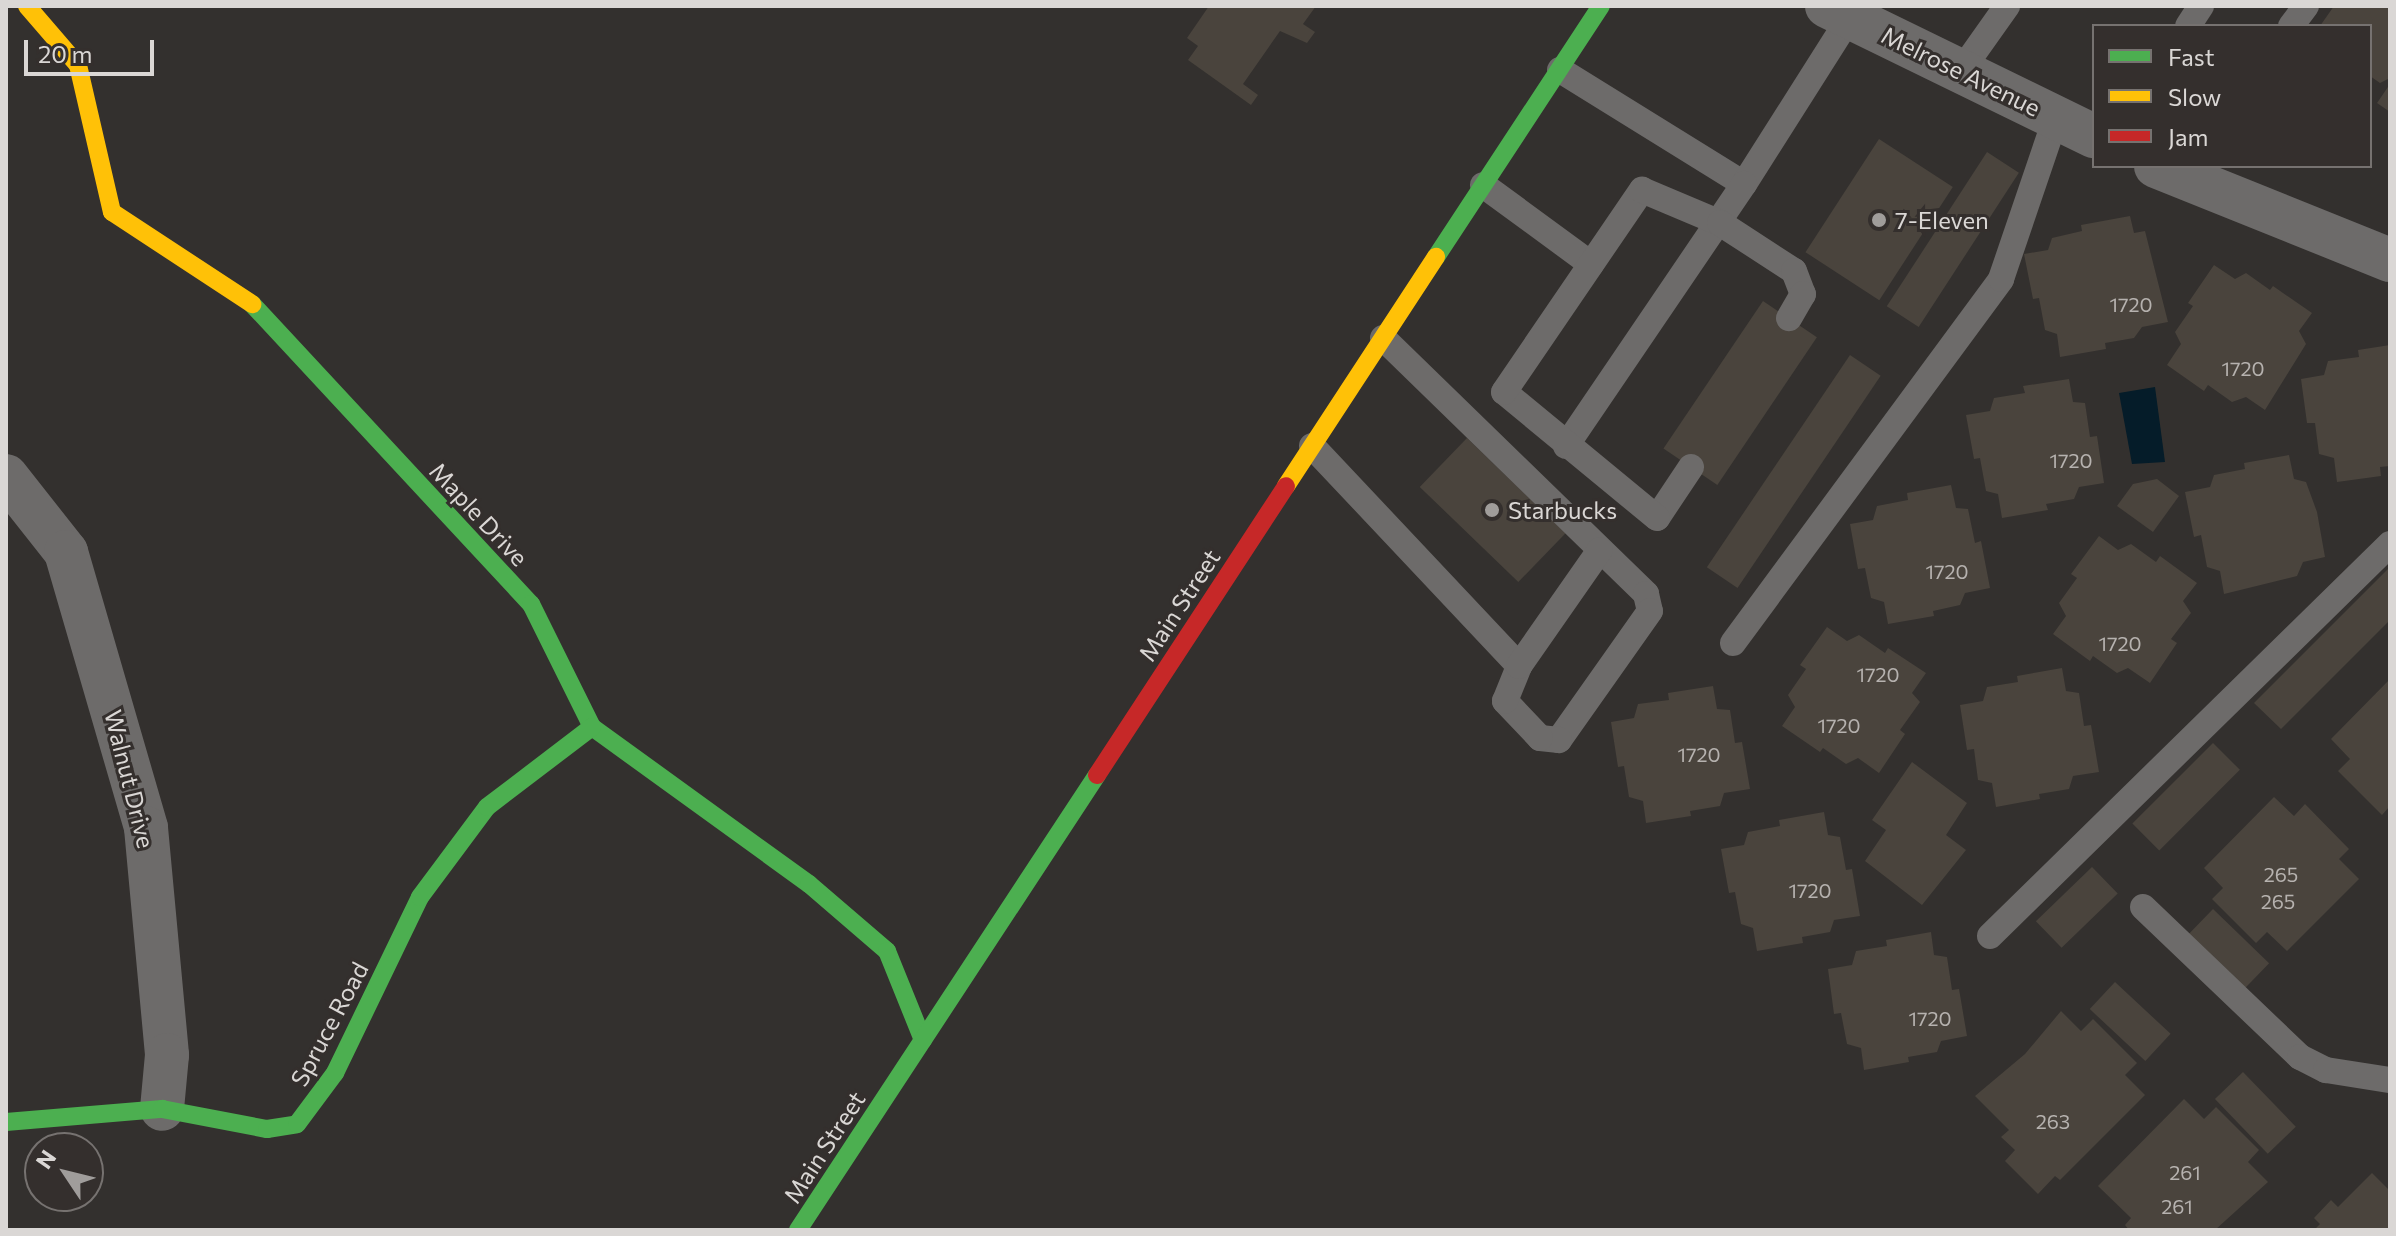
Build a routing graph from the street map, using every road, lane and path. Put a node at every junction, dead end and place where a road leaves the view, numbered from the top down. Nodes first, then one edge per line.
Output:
1 (27, 6) edge
2 (1601, 6) edge
3 (2007, 6) edge
4 (2201, 6) edge
5 (2306, 6) edge
6 (1839, 12) edge
7 (2189, 24) edge
8 (2292, 24) edge
9 (1560, 70) junction
10 (1961, 71) junction
11 (2075, 126) edge
12 (2165, 168) edge
13 (2206, 177) edge
14 (1744, 184) junction
15 (1483, 185) junction
16 (1720, 223) junction
17 (2390, 260) edge
18 (1591, 264) junction
19 (1789, 318) dead end
20 (1383, 338) junction
21 (1312, 446) junction
22 (1566, 446) junction
23 (1691, 467) dead end
24 (6, 476) edge
25 (2390, 544) edge
26 (1600, 550) junction
27 (1733, 643) dead end
28 (1519, 666) junction
29 (592, 727) junction
30 (2143, 907) dead end
31 (1990, 936) dead end
32 (923, 1040) junction
33 (2390, 1080) edge
34 (162, 1109) junction
35 (6, 1122) edge
36 (805, 1228) edge

1 - 29 street, Maple Drive
2 - 9 street, Main Street
3 - 10 lane
4 - 7 lane
5 - 8 lane
6 - 10 street, Melrose Avenue
6 - 14 lane
9 - 14 lane
9 - 15 street, Main Street
10 - 11 street, Melrose Avenue
11 - 27 lane
12 - 13 street
13 - 17 street
14 - 16 lane
15 - 18 lane
15 - 20 street, Main Street
16 - 18 lane
16 - 19 lane
16 - 22 lane
18 - 22 lane
20 - 21 street, Main Street
20 - 26 lane
21 - 28 lane
21 - 32 street, Main Street
22 - 23 lane
24 - 34 street, Walnut Drive
25 - 31 lane
26 - 28 lane
26 - 28 lane
29 - 32 street, Maple Drive
29 - 34 street, Spruce Road
30 - 33 lane
32 - 36 street, Main Street
34 - 35 street, Spruce Road

